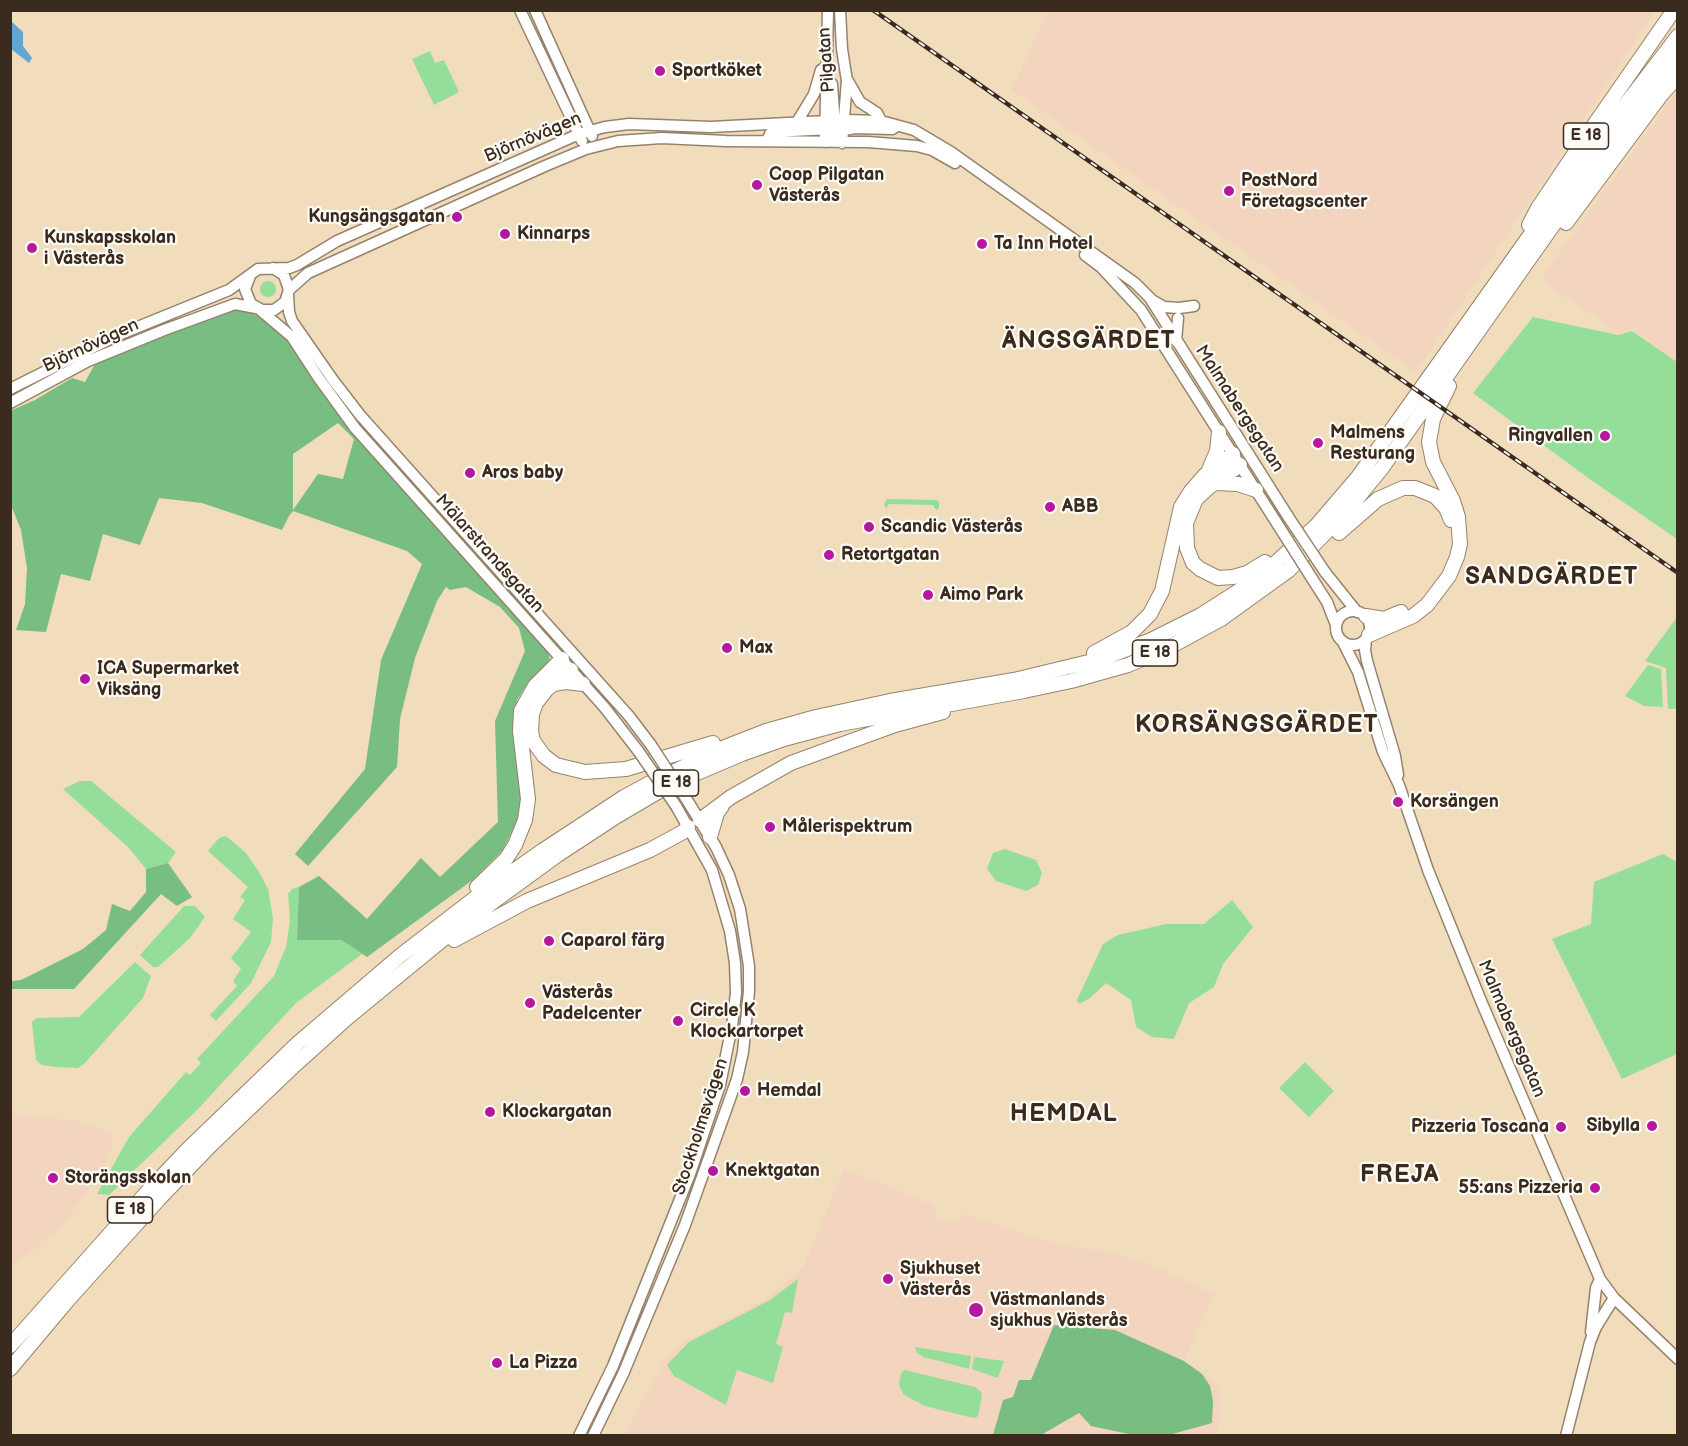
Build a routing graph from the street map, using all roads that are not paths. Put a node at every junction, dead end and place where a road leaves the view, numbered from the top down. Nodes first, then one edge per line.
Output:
1 (520, 10) edge
2 (535, 10) edge
3 (828, 10) edge
4 (840, 10) edge
5 (1674, 10) edge
6 (1677, 36) edge
7 (1677, 55) edge
8 (828, 66) junction
9 (1677, 76) edge
10 (848, 81) junction
11 (568, 113) junction
12 (881, 121) junction
13 (797, 122) junction
14 (897, 125) junction
15 (711, 127) junction
16 (836, 128) junction
17 (590, 131) junction
18 (579, 134) junction
19 (564, 140) junction
20 (711, 141) junction
21 (767, 141) junction
22 (825, 142) junction
23 (591, 147) junction
24 (1510, 264) junction
25 (273, 268) junction
26 (250, 276) junction
27 (1515, 280) junction
28 (288, 292) junction
29 (1150, 298) junction
30 (1194, 306) dead end
31 (257, 309) junction
32 (1178, 318) dead end
33 (1166, 326) junction
34 (1155, 333) junction
35 (1176, 341) junction
36 (1456, 364) junction
37 (10, 389) edge
38 (10, 403) edge
39 (1219, 432) junction
40 (1242, 456) junction
41 (1212, 477) junction
42 (1256, 490) junction
43 (1318, 542) junction
44 (1281, 559) junction
45 (1361, 614) junction
46 (1336, 625) junction
47 (1368, 637) junction
48 (1343, 642) junction
49 (566, 660) junction
50 (1014, 680) junction
51 (553, 684) junction
52 (584, 684) junction
53 (963, 702) junction
54 (766, 731) junction
55 (1399, 785) junction
56 (726, 800) junction
57 (694, 823) junction
58 (710, 837) junction
59 (432, 932) junction
60 (427, 951) junction
61 (1600, 1279) junction
62 (1614, 1298) junction
63 (1590, 1342) junction
64 (10, 1346) edge
65 (1677, 1359) edge
66 (10, 1369) edge
67 (579, 1436) edge
68 (593, 1436) edge
69 (1566, 1436) edge

1 - 11 main road
2 - 17 main road
3 - 8 main road, Pilgatan
4 - 10 main road, Pilgatan
5 - 24 highway, E 18
6 - 24 highway, E 18
7 - 27 highway, E 18
8 - 13 main road
8 - 16 main road, Pilgatan
9 - 27 highway, E 18
10 - 12 main road
10 - 16 main road, Pilgatan
11 - 18 main road
11 - 19 main road
12 - 14 main road, Malmabergsgatan
12 - 16 main road, Malmabergsgatan
13 - 15 main road, Björnövägen
13 - 16 main road, Björnövägen
14 - 16 main road
14 - 29 main road, Malmabergsgatan
15 - 17 main road, Björnövägen
15 - 20 main road
16 - 21 main road
16 - 22 main road, Malmabergsgatan
16 - 22 main road, Pilgatan
16 - 34 main road, Malmabergsgatan
17 - 18 main road, Björnövägen
17 - 23 main road
18 - 19 main road, Björnövägen
18 - 23 main road
19 - 25 main road, Björnövägen
20 - 21 main road, Björnövägen
20 - 23 main road, Björnövägen
21 - 22 main road, Björnövägen
23 - 28 main road, Björnövägen
24 - 44 highway, E 18
25 - 26 main road
25 - 28 main road
26 - 31 main road
26 - 37 main road, Björnövägen
27 - 36 highway, E 18
28 - 31 main road
28 - 49 main road, Mälarstrandsgatan
29 - 30 main road
29 - 33 main road, Malmabergsgatan
31 - 38 main road, Björnövägen
31 - 49 main road, Mälarstrandsgatan
32 - 35 main road
33 - 34 main road
33 - 35 main road, Malmabergsgatan
34 - 39 main road, Malmabergsgatan
35 - 40 main road, Malmabergsgatan
36 - 43 highway, E 18
36 - 47 highway, E 18
39 - 40 main road, Malmabergsgatan
39 - 41 highway
40 - 41 highway, E 18
40 - 42 main road, Malmabergsgatan
40 - 45 main road, Malmabergsgatan, bridge
41 - 42 highway
41 - 44 highway, E 18
41 - 50 highway, E 18
42 - 46 main road, Malmabergsgatan, bridge
43 - 45 highway, E 18
43 - 53 highway, E 18
44 - 50 highway, E 18
45 - 46 main road
45 - 47 main road
46 - 48 main road
47 - 48 main road
47 - 55 main road, Malmabergsgatan
48 - 55 main road, Malmabergsgatan
49 - 51 highway, E 18
49 - 52 main road, Mälarstrandsgatan
49 - 57 main road, Mälarstrandsgatan, bridge
49 - 59 highway, E 18
50 - 54 highway, E 18
51 - 52 highway
51 - 54 highway, E 18
52 - 57 main road, Mälarstrandsgatan, bridge
53 - 56 highway, E 18
53 - 60 highway, E 18
54 - 59 highway, E 18
55 - 61 main road, Malmabergsgatan
56 - 57 highway, E 18
56 - 58 highway
57 - 58 main road, Stockholmsvägen
57 - 60 highway, E 18
57 - 67 main road, Stockholmsvägen
58 - 68 main road, Stockholmsvägen
59 - 64 highway, E 18
60 - 66 highway, E 18
61 - 62 main road, Malmabergsgatan
61 - 63 main road
62 - 63 main road
62 - 65 main road, Malmabergsgatan
63 - 69 main road

